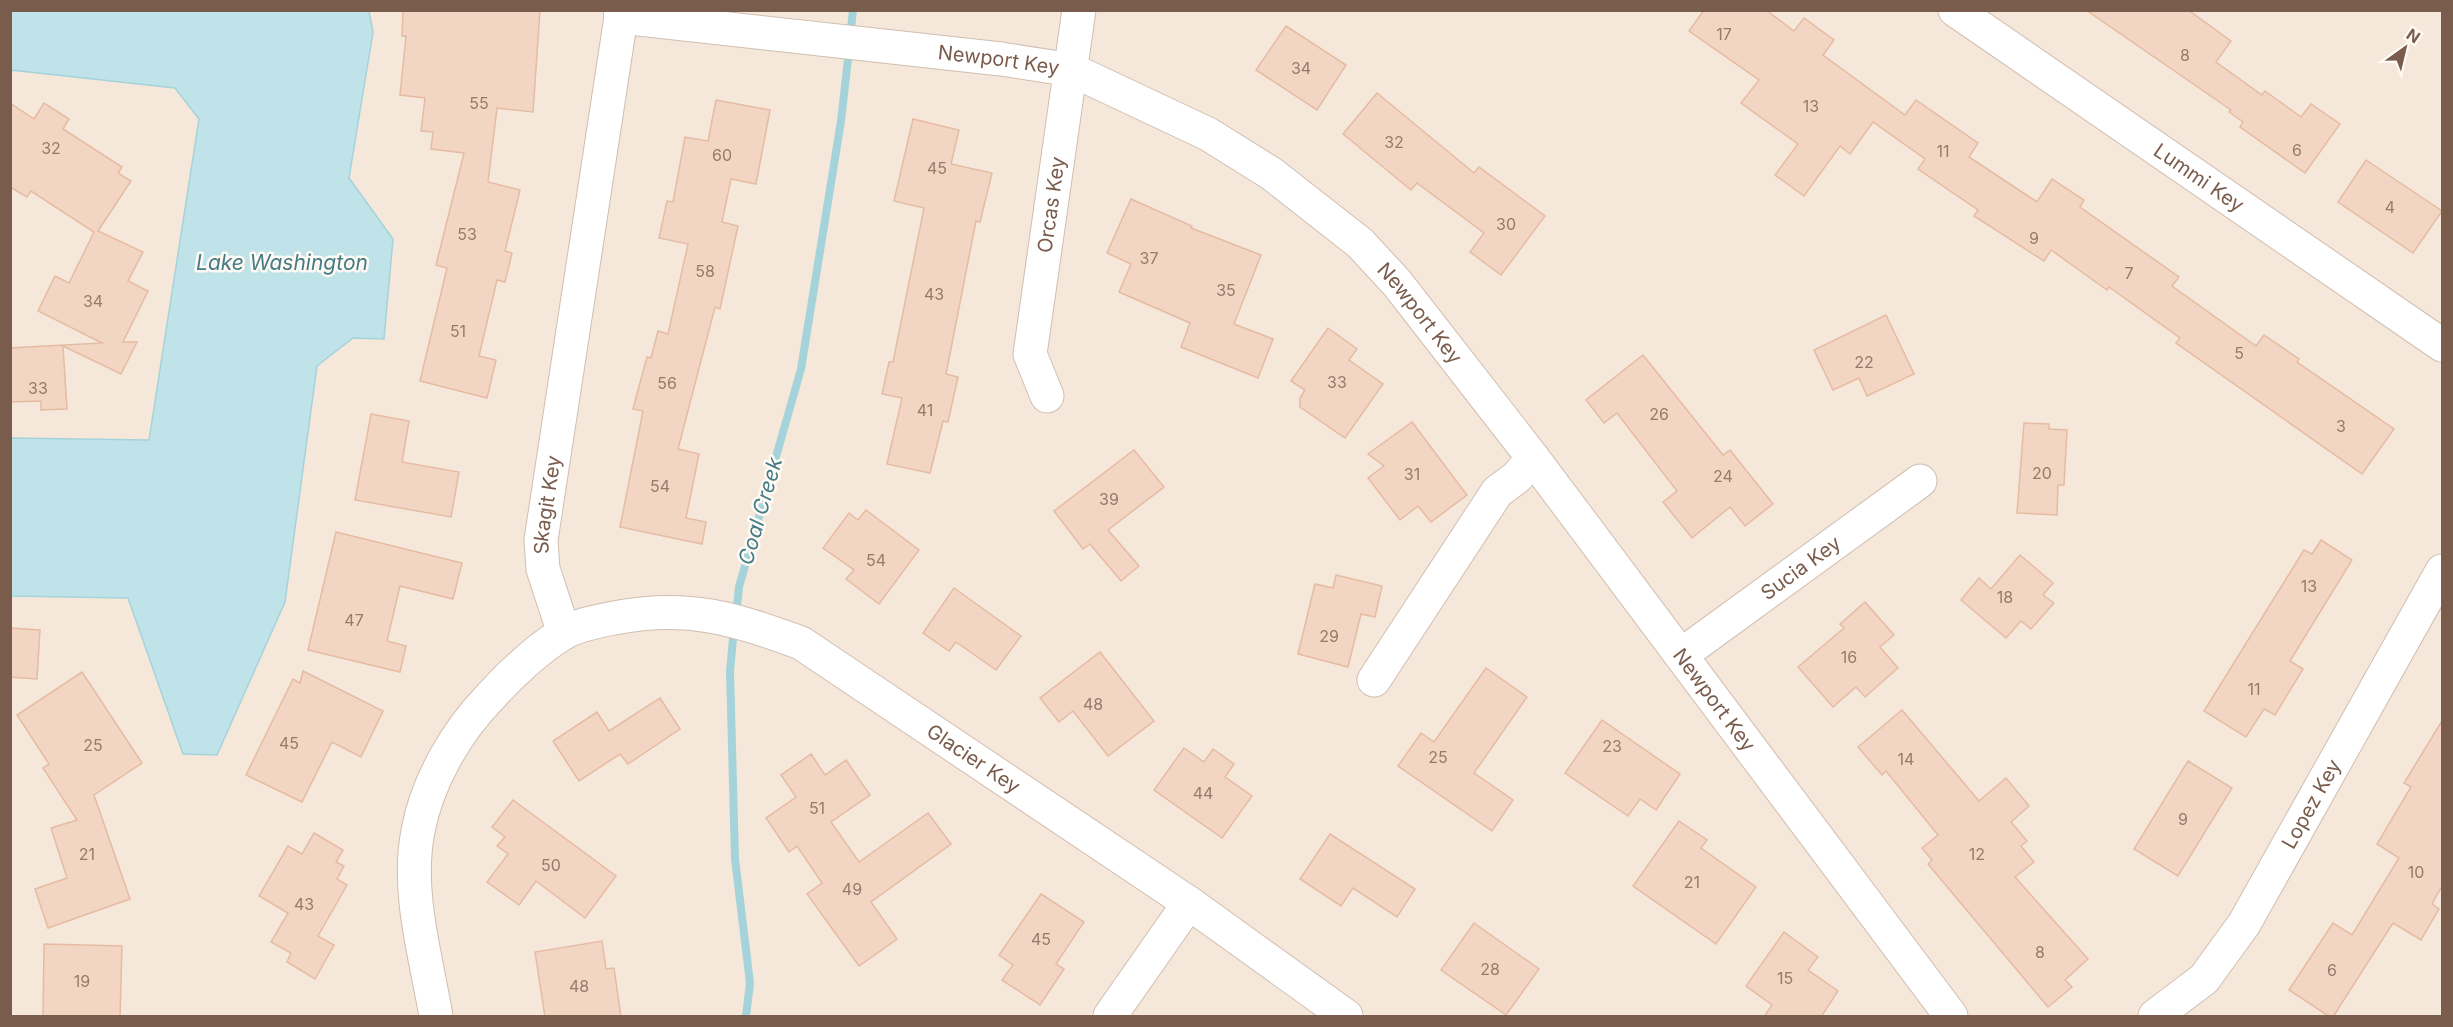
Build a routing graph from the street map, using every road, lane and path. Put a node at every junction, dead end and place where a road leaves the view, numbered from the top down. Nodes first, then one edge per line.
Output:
1 (1079, 10) edge
2 (1955, 10) edge
3 (621, 14) edge
4 (1072, 70) junction
5 (2442, 345) edge
6 (1047, 396) dead end
7 (1533, 458) junction
8 (1920, 481) dead end
9 (2442, 570) edge
10 (564, 633) junction
11 (1681, 655) junction
12 (1374, 680) dead end
13 (1189, 903) junction
14 (436, 1017) edge
15 (1110, 1017) edge
16 (1346, 1017) edge
17 (1951, 1017) edge
18 (2155, 1017) edge

1 - 4 street, Orcas Key
2 - 5 street, Lummi Key
3 - 4 street, Newport Key
3 - 10 street, Skagit Key
4 - 6 street, Orcas Key
4 - 7 street, Newport Key
7 - 11 street, Newport Key
7 - 12 street
8 - 11 street, Sucia Key
9 - 18 street, Lopez Key
10 - 13 street, Glacier Key
10 - 14 street
11 - 17 street, Newport Key
13 - 15 street
13 - 16 street, Glacier Key

